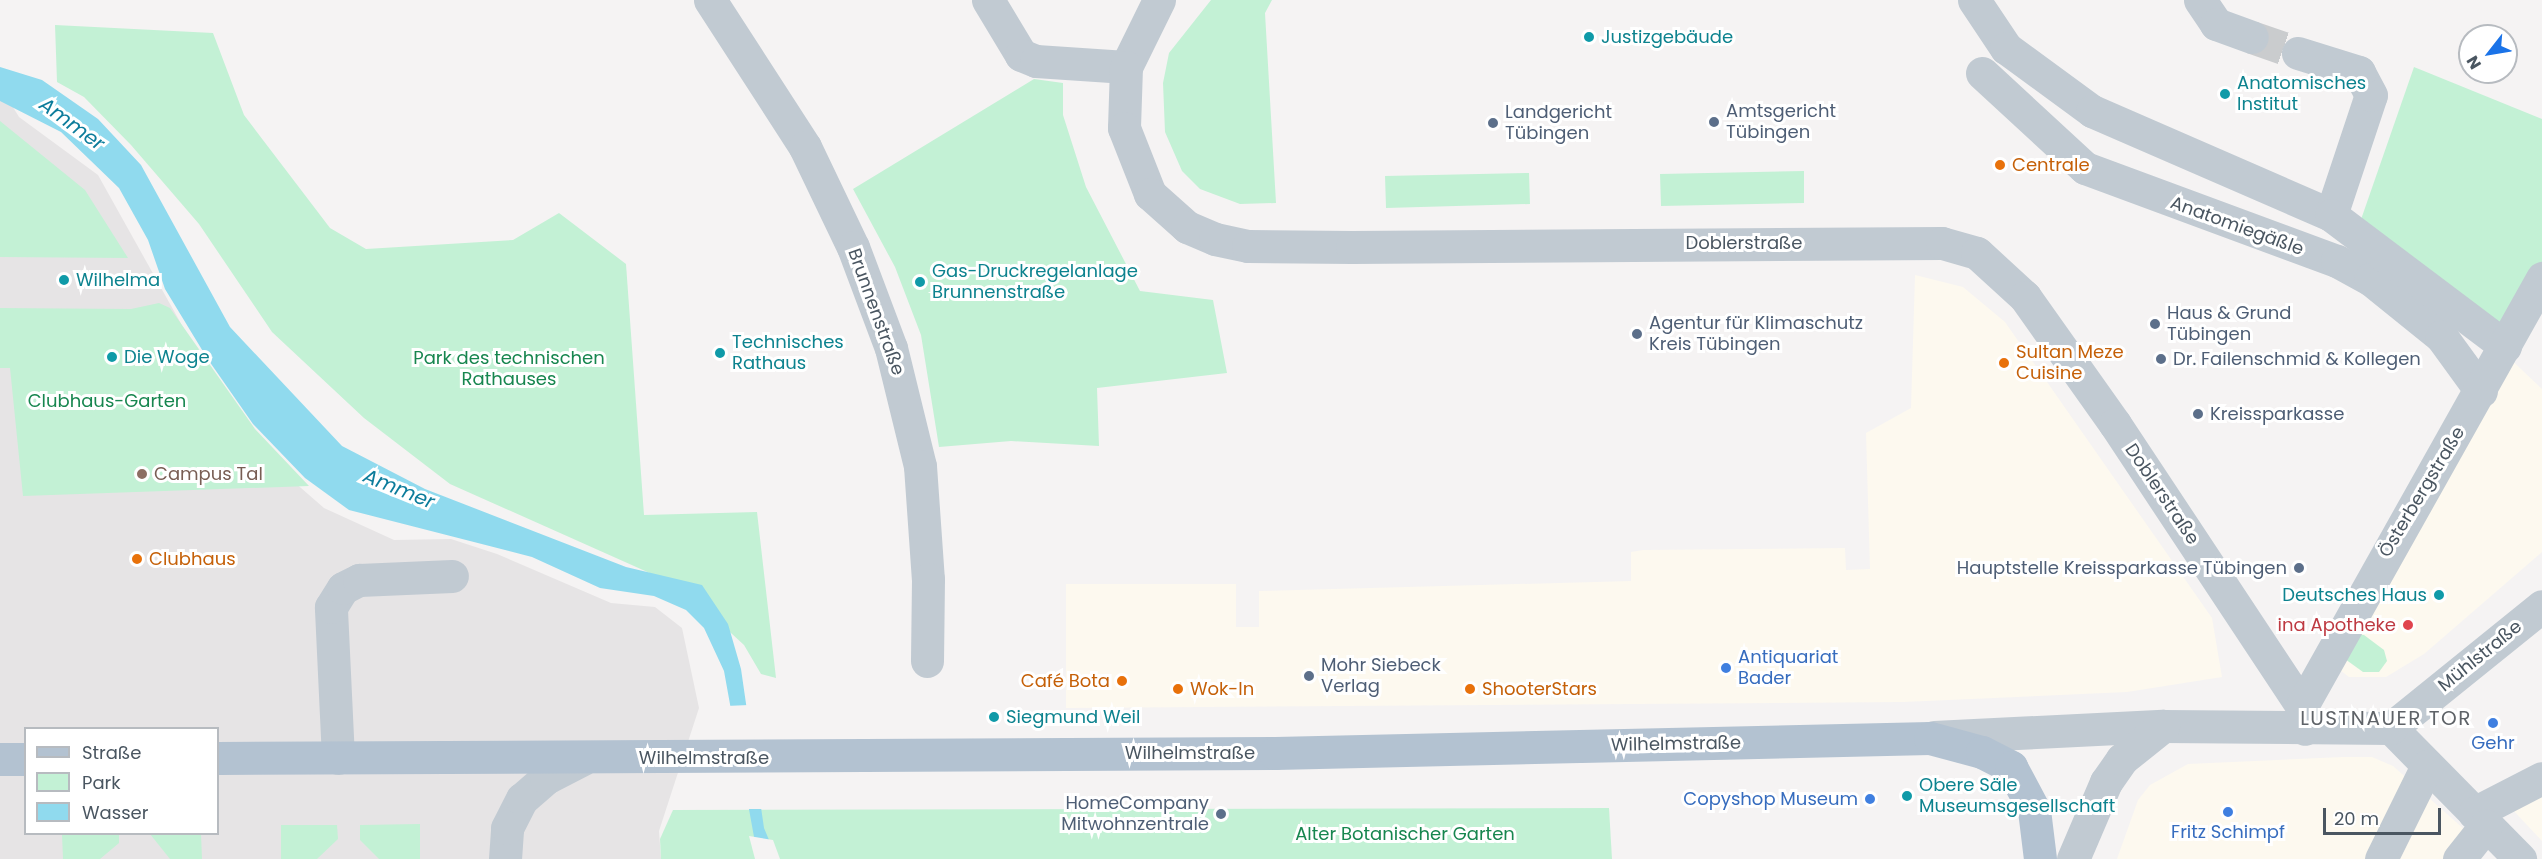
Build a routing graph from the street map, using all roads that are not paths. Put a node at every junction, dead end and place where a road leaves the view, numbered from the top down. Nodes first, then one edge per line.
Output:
1 (710, 0) edge
2 (987, 0) edge
3 (1159, 0) edge
4 (1974, 0) edge
5 (2200, 0) edge
6 (2252, 37) tunnel mouth
7 (2298, 52) tunnel mouth
8 (1126, 67) junction
9 (1983, 73) dead end
10 (2331, 215) junction
11 (2542, 278) edge
12 (2505, 346) junction
13 (2481, 391) junction
14 (452, 576) dead end
15 (2542, 606) edge
16 (927, 661) dead end
17 (2303, 717) junction
18 (2163, 726) junction
19 (2391, 728) junction
20 (1930, 738) junction
21 (219, 758) edge
22 (338, 758) junction
23 (0, 759) edge
24 (24, 759) edge
25 (583, 759) junction
26 (2427, 766) junction
27 (2542, 778) edge
28 (2480, 819) junction
29 (505, 859) edge
30 (2040, 859) edge
31 (2073, 859) edge
32 (2381, 859) edge
33 (2459, 859) edge
34 (2520, 859) edge

1 - 16 street, Brunnenstraße
2 - 8 street
3 - 8 street, Doblerstraße
4 - 10 street
5 - 6 street
7 - 10 street
8 - 17 street, Doblerstraße
9 - 13 street, Anatomiegäßle
10 - 12 street
11 - 12 street, Österbergstraße
12 - 13 street, Österbergstraße
13 - 17 street, Österbergstraße
14 - 22 street
15 - 19 street, Mühlstraße
17 - 18 street, Wilhelmstraße
17 - 19 street, Wilhelmstraße
18 - 20 street, Wilhelmstraße
18 - 31 street
19 - 26 street
20 - 25 main road, Wilhelmstraße
20 - 30 main road
21 - 22 main road, Wilhelmstraße
22 - 25 main road, Wilhelmstraße
23 - 24 main road
25 - 29 street
26 - 28 street
26 - 32 street
27 - 28 street
28 - 33 street
28 - 34 street

